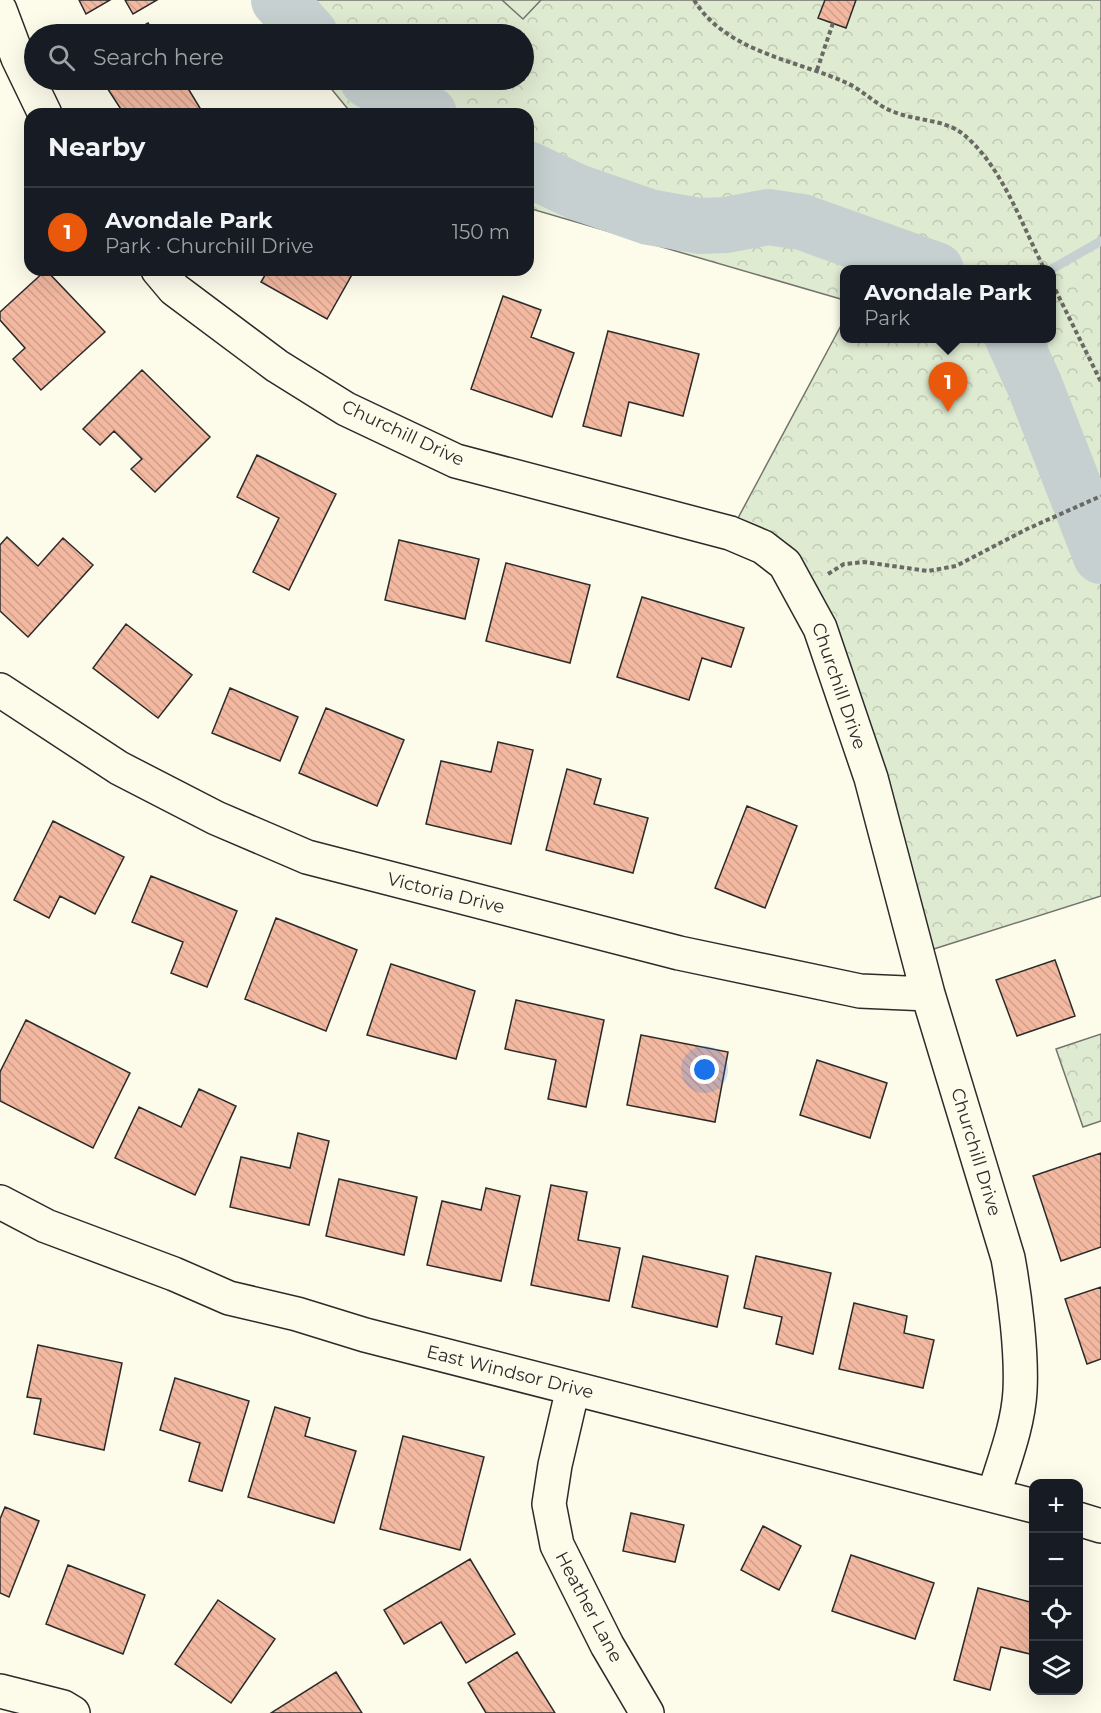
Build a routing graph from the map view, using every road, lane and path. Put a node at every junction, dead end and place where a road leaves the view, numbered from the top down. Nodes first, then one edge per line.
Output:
1 (694, 0) edge
2 (0, 10) edge
3 (833, 23) dead end
4 (24, 70) edge
5 (817, 70) junction
6 (33, 90) edge
7 (42, 108) edge
8 (1042, 265) edge
9 (163, 276) edge
10 (1056, 292) edge
11 (1101, 382) edge
12 (1101, 496) edge
13 (801, 590) junction
14 (0, 690) edge
15 (928, 994) junction
16 (0, 1202) edge
17 (573, 1388) junction
18 (994, 1494) junction
19 (1029, 1504) edge
20 (1083, 1521) edge
21 (1101, 1526) edge
22 (0, 1691) edge
23 (73, 1713) edge
24 (647, 1713) edge

1 - 5 path
2 - 4 street
3 - 5 path
5 - 8 path
6 - 7 street
9 - 13 street, Churchill Drive
10 - 11 path
12 - 13 path
13 - 15 street, Churchill Drive
14 - 15 street, Victoria Drive
15 - 18 street, Churchill Drive
16 - 17 street, East Windsor Drive
17 - 18 street, East Windsor Drive
17 - 24 street, Heather Lane
18 - 19 street, East Windsor Drive
20 - 21 street
22 - 23 street

